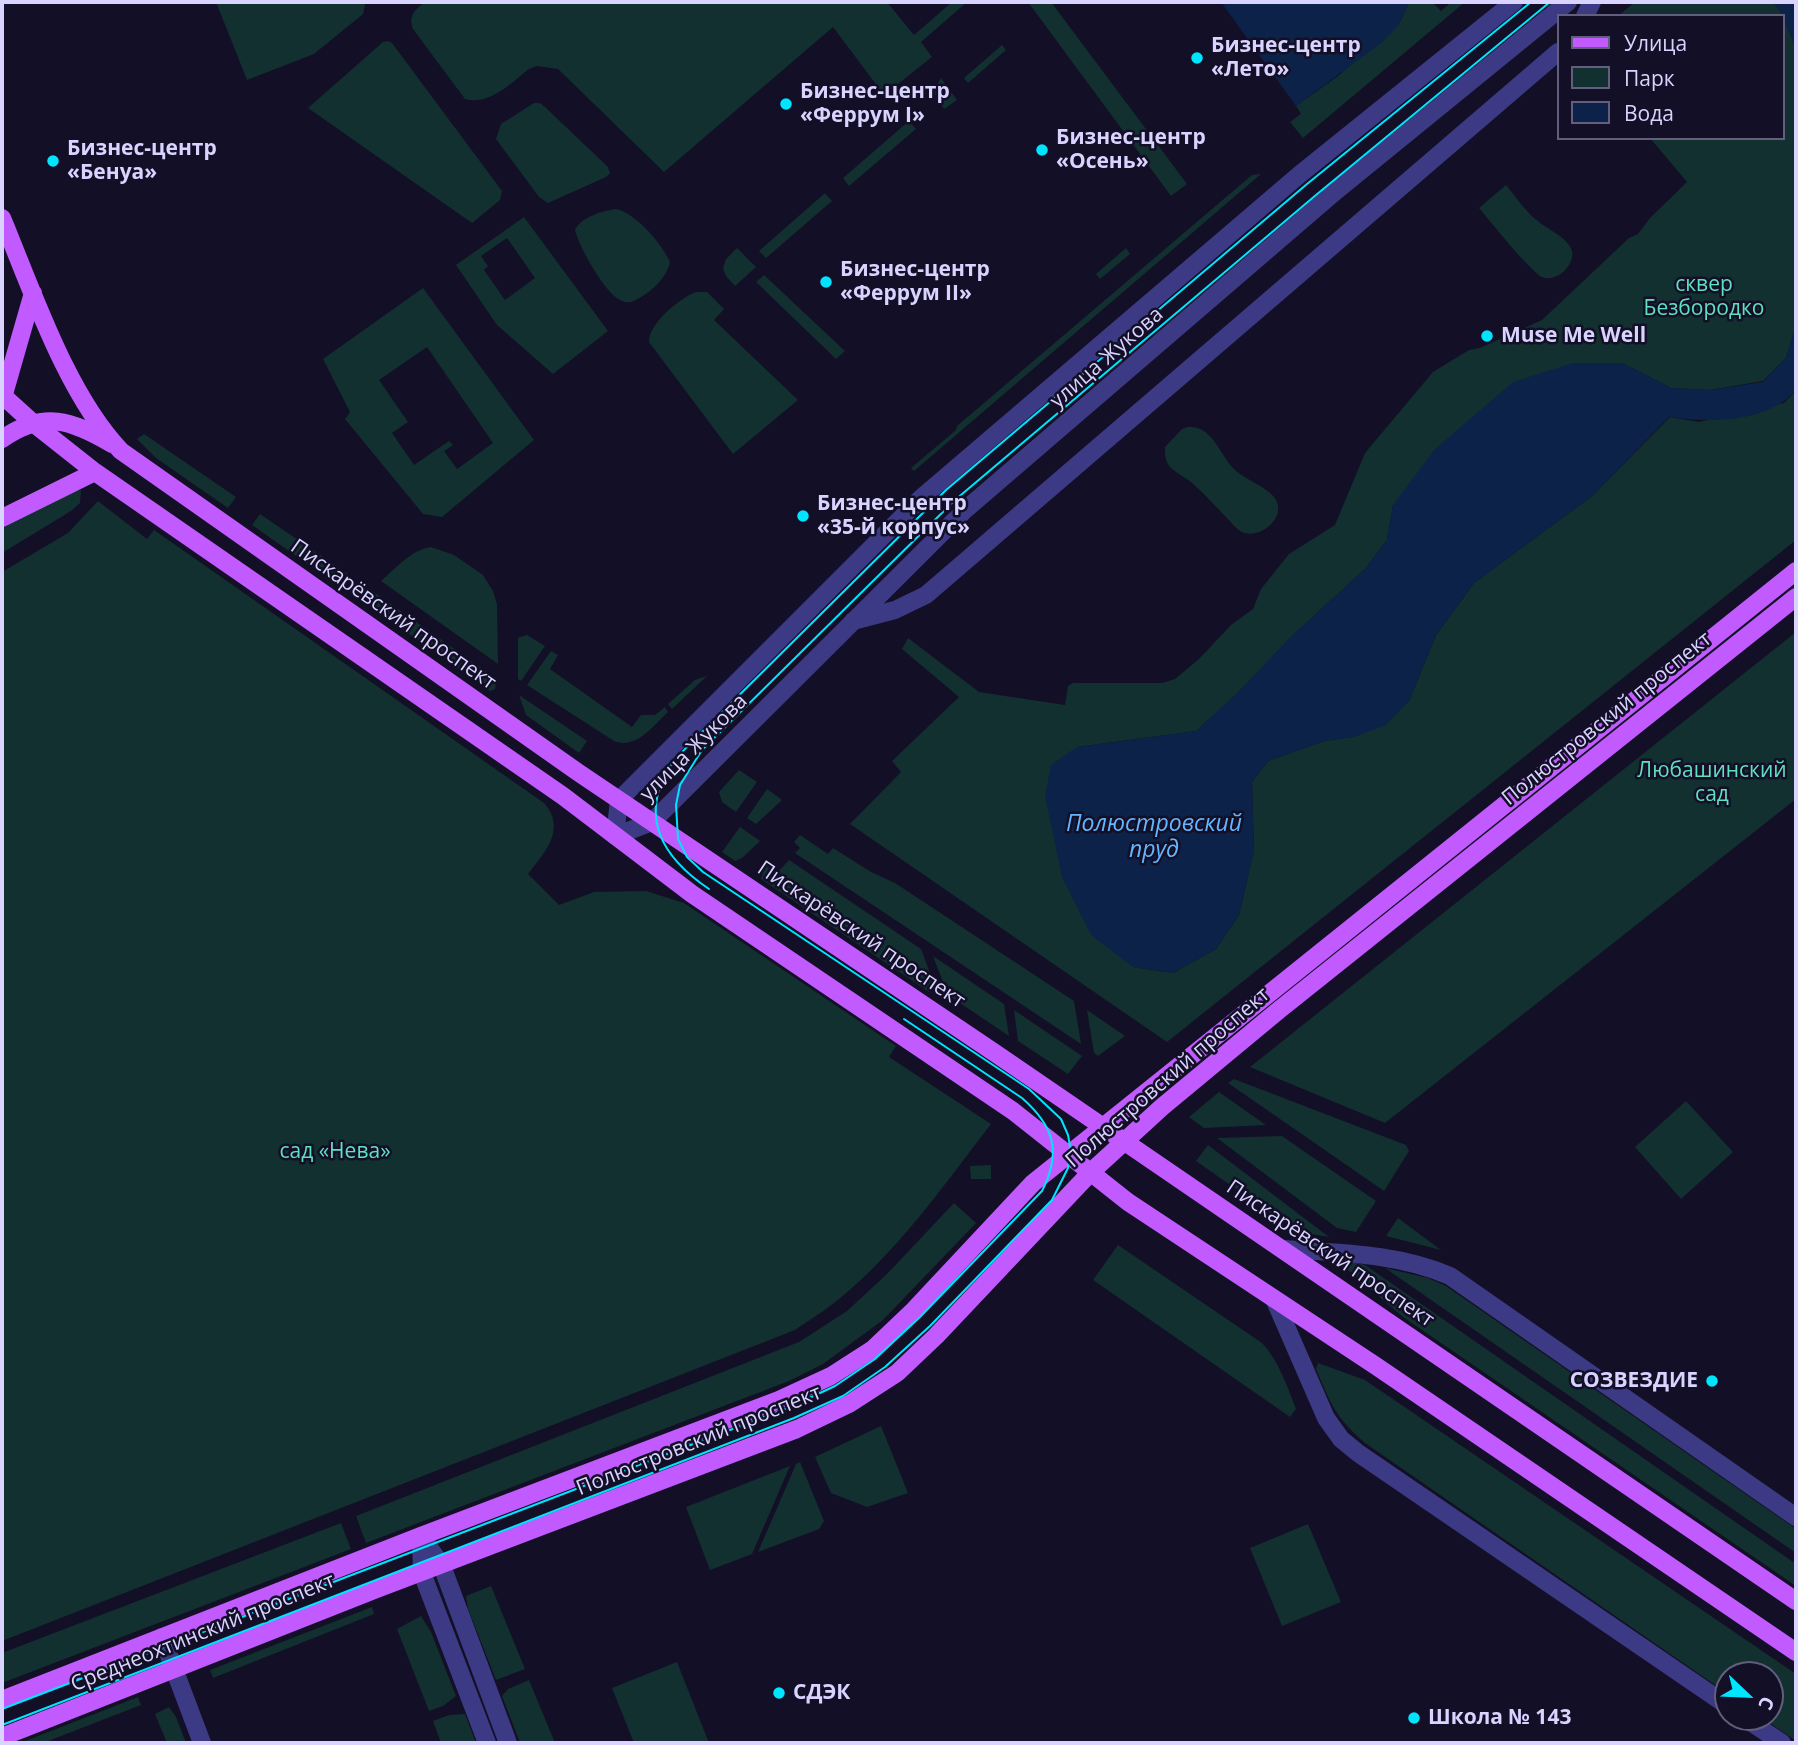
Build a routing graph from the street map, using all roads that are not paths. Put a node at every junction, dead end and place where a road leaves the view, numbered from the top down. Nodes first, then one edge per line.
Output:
1 (1514, 2) edge
2 (1568, 2) edge
3 (1556, 54) edge
4 (2, 218) edge
5 (33, 293) junction
6 (2, 398) edge
7 (33, 423) junction
8 (2, 439) edge
9 (118, 448) junction
10 (96, 472) junction
11 (2, 518) edge
12 (1796, 571) edge
13 (1796, 597) edge
14 (853, 621) junction
15 (619, 800) junction
16 (652, 822) junction
17 (615, 836) junction
18 (1104, 1128) junction
19 (1124, 1142) junction
20 (1069, 1155) junction
21 (1091, 1172) junction
22 (1283, 1250) junction
23 (1275, 1301) junction
24 (1796, 1517) edge
25 (421, 1536) junction
26 (442, 1566) junction
27 (422, 1573) junction
28 (1796, 1601) edge
29 (162, 1637) junction
30 (1796, 1652) edge
31 (174, 1669) junction
32 (1714, 1696) edge
33 (2, 1700) edge
34 (1764, 1731) edge
35 (2, 1737) edge
36 (202, 1743) edge
37 (486, 1743) edge
38 (508, 1743) edge
39 (1782, 1743) edge

1 - 15 street, улица Жукова
2 - 14 street, улица Жукова
3 - 14 street
4 - 5 main road, Пискарёвский проспект
5 - 6 main road
5 - 9 main road, Пискарёвский проспект
6 - 7 main road
7 - 8 main road
7 - 9 main road
7 - 10 main road
9 - 15 main road, Пискарёвский проспект
10 - 11 main road
10 - 17 main road
12 - 18 main road, Полюстровский проспект
13 - 19 main road, Полюстровский проспект
14 - 16 street, улица Жукова
15 - 16 main road, Пискарёвский проспект
15 - 17 street, улица Жукова
16 - 17 street, улица Жукова
16 - 18 main road, Пискарёвский проспект
17 - 20 main road
18 - 19 main road, Пискарёвский проспект
18 - 20 main road, Полюстровский проспект
19 - 21 main road, Полюстровский проспект
19 - 22 main road, Пискарёвский проспект
20 - 21 main road
20 - 25 main road, Полюстровский проспект
21 - 23 main road
21 - 26 main road, Полюстровский проспект
22 - 24 street
22 - 28 main road, Пискарёвский проспект
23 - 30 main road
23 - 32 street
25 - 26 street
25 - 27 street
25 - 29 main road, Среднеохтинский проспект
26 - 27 main road, Полюстровский проспект
26 - 38 street
27 - 31 main road, Среднеохтинский проспект
27 - 37 street
29 - 31 street
29 - 33 main road, Среднеохтинский проспект
31 - 35 main road, Среднеохтинский проспект
31 - 36 street
34 - 39 street

